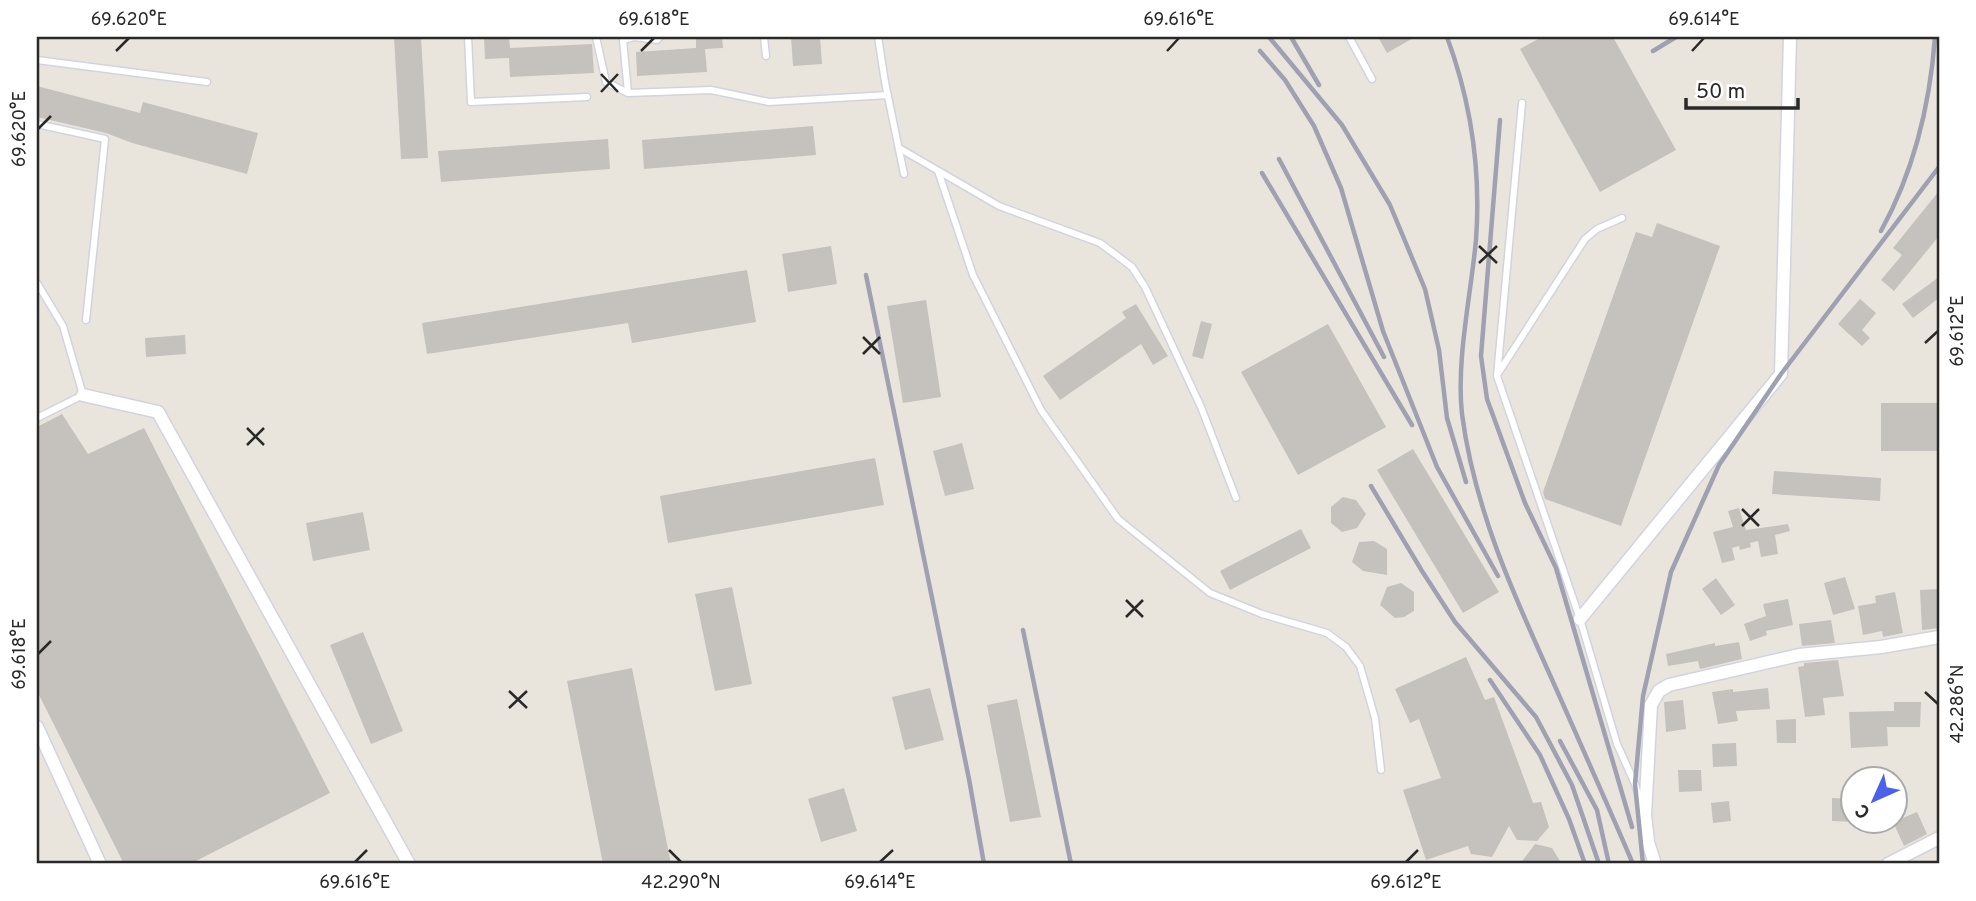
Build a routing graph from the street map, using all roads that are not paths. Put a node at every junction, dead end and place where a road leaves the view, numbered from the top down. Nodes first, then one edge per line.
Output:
1 (468, 37) edge
2 (596, 37) edge
3 (660, 37) edge
4 (764, 37) edge
5 (878, 37) edge
6 (1349, 37) edge
7 (1790, 37) edge
8 (766, 55) dead end
9 (37, 60) edge
10 (1372, 79) dead end
11 (207, 82) dead end
12 (628, 93) junction
13 (888, 95) junction
14 (587, 97) dead end
15 (1521, 103) dead end
16 (37, 124) edge
17 (899, 148) junction
18 (938, 171) junction
19 (904, 174) dead end
20 (1622, 218) dead end
21 (37, 283) edge
22 (86, 320) dead end
23 (1497, 376) junction
24 (83, 395) junction
25 (37, 418) edge
26 (1236, 498) dead end
27 (1580, 619) junction
28 (1939, 637) edge
29 (37, 727) edge
30 (1381, 770) dead end
31 (1644, 815) junction
32 (1939, 838) edge
33 (100, 864) edge
34 (409, 864) edge
35 (1654, 864) edge
36 (1888, 864) edge

1 - 14 lane
2 - 12 lane
3 - 12 lane
4 - 8 lane
5 - 13 lane
6 - 10 lane
7 - 27 street
9 - 11 lane
12 - 13 lane
13 - 17 lane
15 - 23 lane
16 - 22 lane
17 - 18 lane
17 - 19 lane
18 - 26 lane
18 - 30 lane
20 - 23 lane
21 - 24 lane
23 - 27 lane
24 - 25 lane
24 - 34 street
27 - 31 lane
28 - 31 street
29 - 33 street
31 - 35 street
32 - 36 street

